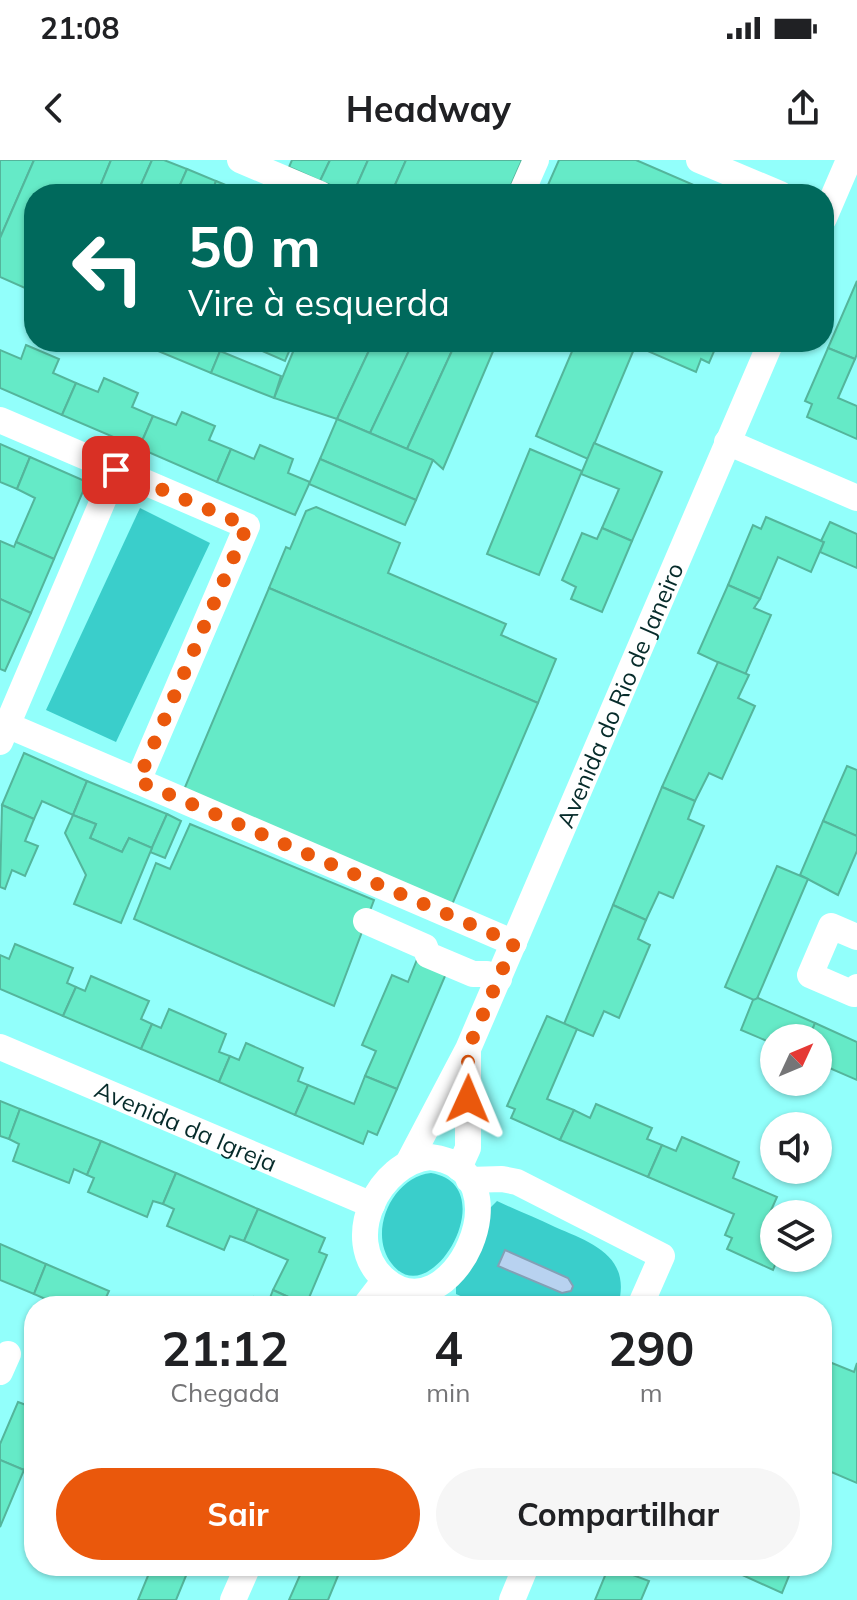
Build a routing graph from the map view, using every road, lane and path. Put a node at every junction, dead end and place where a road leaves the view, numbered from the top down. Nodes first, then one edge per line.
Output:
1 (240, 160) edge
2 (536, 160) edge
3 (699, 160) edge
4 (849, 160) edge
5 (296, 184) edge
6 (525, 184) edge
7 (756, 184) edge
8 (834, 194) edge
9 (767, 352) edge
10 (0, 420) edge
11 (727, 442) junction
12 (116, 470) junction
13 (857, 498) edge
14 (4, 734) edge
15 (138, 781) junction
16 (366, 921) dead end
17 (856, 934) edge
18 (514, 943) junction
19 (493, 976) junction
20 (857, 987) edge
21 (0, 1047) edge
22 (468, 1049) junction
23 (408, 1163) junction
24 (464, 1174) junction
25 (372, 1205) junction
26 (385, 1280) junction
27 (373, 1296) edge
28 (419, 1296) edge
29 (425, 1296) edge
30 (644, 1296) edge
31 (244, 1576) edge
32 (522, 1576) edge
33 (233, 1600) edge
34 (512, 1600) edge

1 - 5 street
2 - 6 street
3 - 7 street
4 - 8 street
9 - 11 street, Avenida do Rio de Janeiro
10 - 12 street
11 - 13 street
11 - 18 street, Avenida do Rio de Janeiro
12 - 14 street
12 - 15 street
14 - 15 street
15 - 18 street
16 - 19 street
17 - 20 street
18 - 19 street, Avenida do Rio de Janeiro
19 - 22 street, Avenida do Rio de Janeiro
21 - 25 street, Avenida da Igreja
22 - 23 street, Avenida do Rio de Janeiro
22 - 24 street, Avenida do Rio de Janeiro
23 - 24 street
23 - 25 street
24 - 29 street
24 - 30 street
25 - 26 street
26 - 27 street
26 - 28 street
31 - 33 street
32 - 34 street

